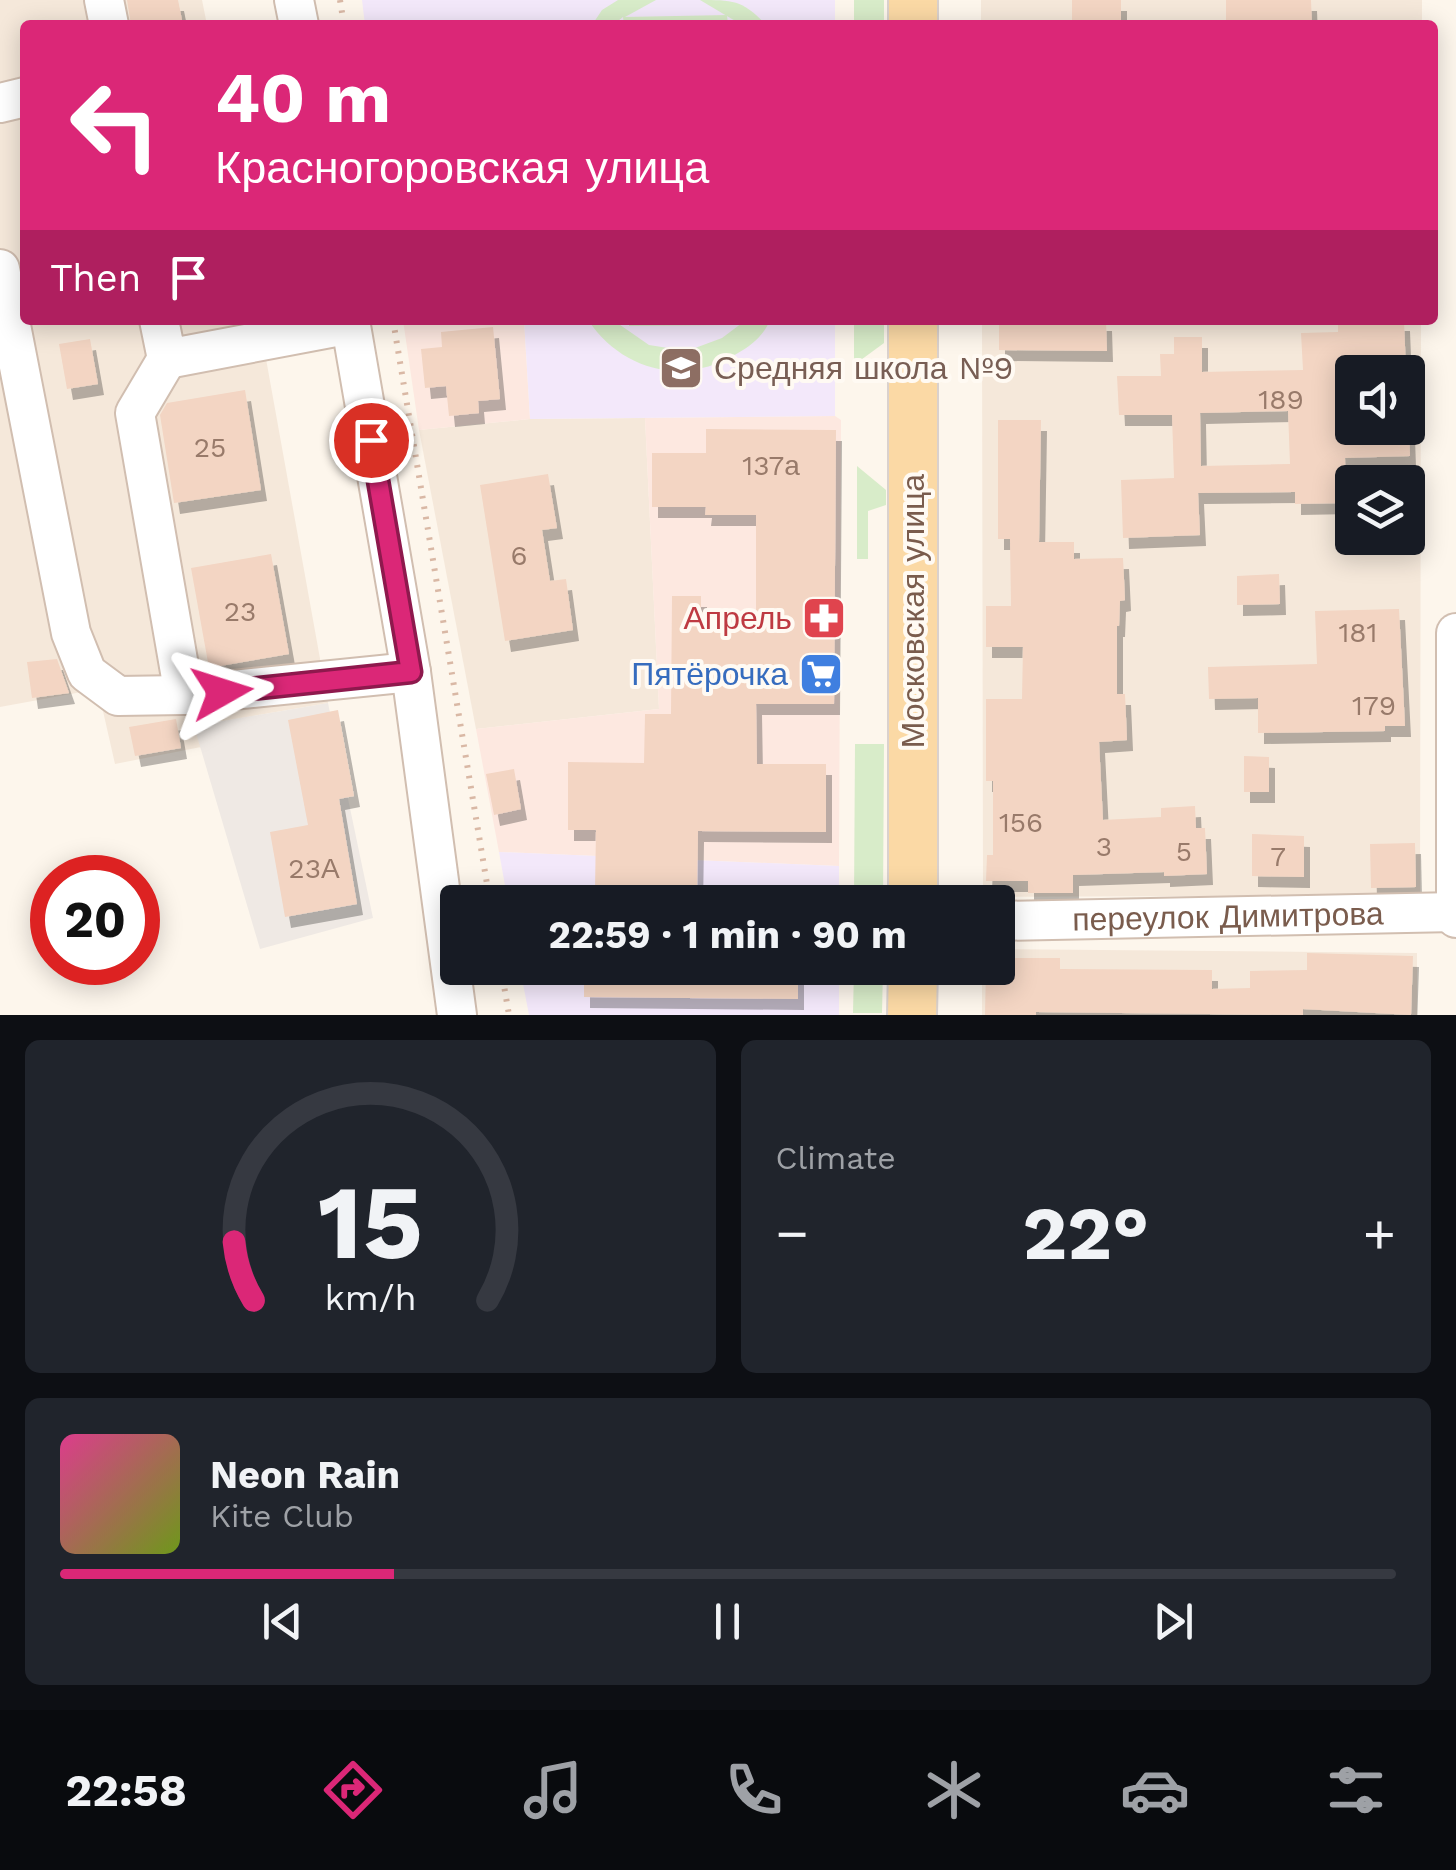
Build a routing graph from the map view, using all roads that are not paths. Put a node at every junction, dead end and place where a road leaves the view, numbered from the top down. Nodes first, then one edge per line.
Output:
1 (0, 269) edge
2 (160, 325) edge
3 (335, 325) edge
4 (351, 325) edge
5 (913, 325) edge
6 (167, 359) junction
7 (1456, 633) edge
8 (411, 672) junction
9 (184, 695) junction
10 (913, 885) edge
11 (1456, 914) edge
12 (1015, 920) edge
13 (913, 985) edge
14 (457, 1015) edge
15 (912, 1015) edge

1 - 9 street
2 - 6 street
3 - 6 street
4 - 8 street
5 - 10 main road, Московская улица
6 - 9 street
7 - 11 street
8 - 9 street
8 - 14 street
11 - 12 street, переулок Димитрова
13 - 15 main road

